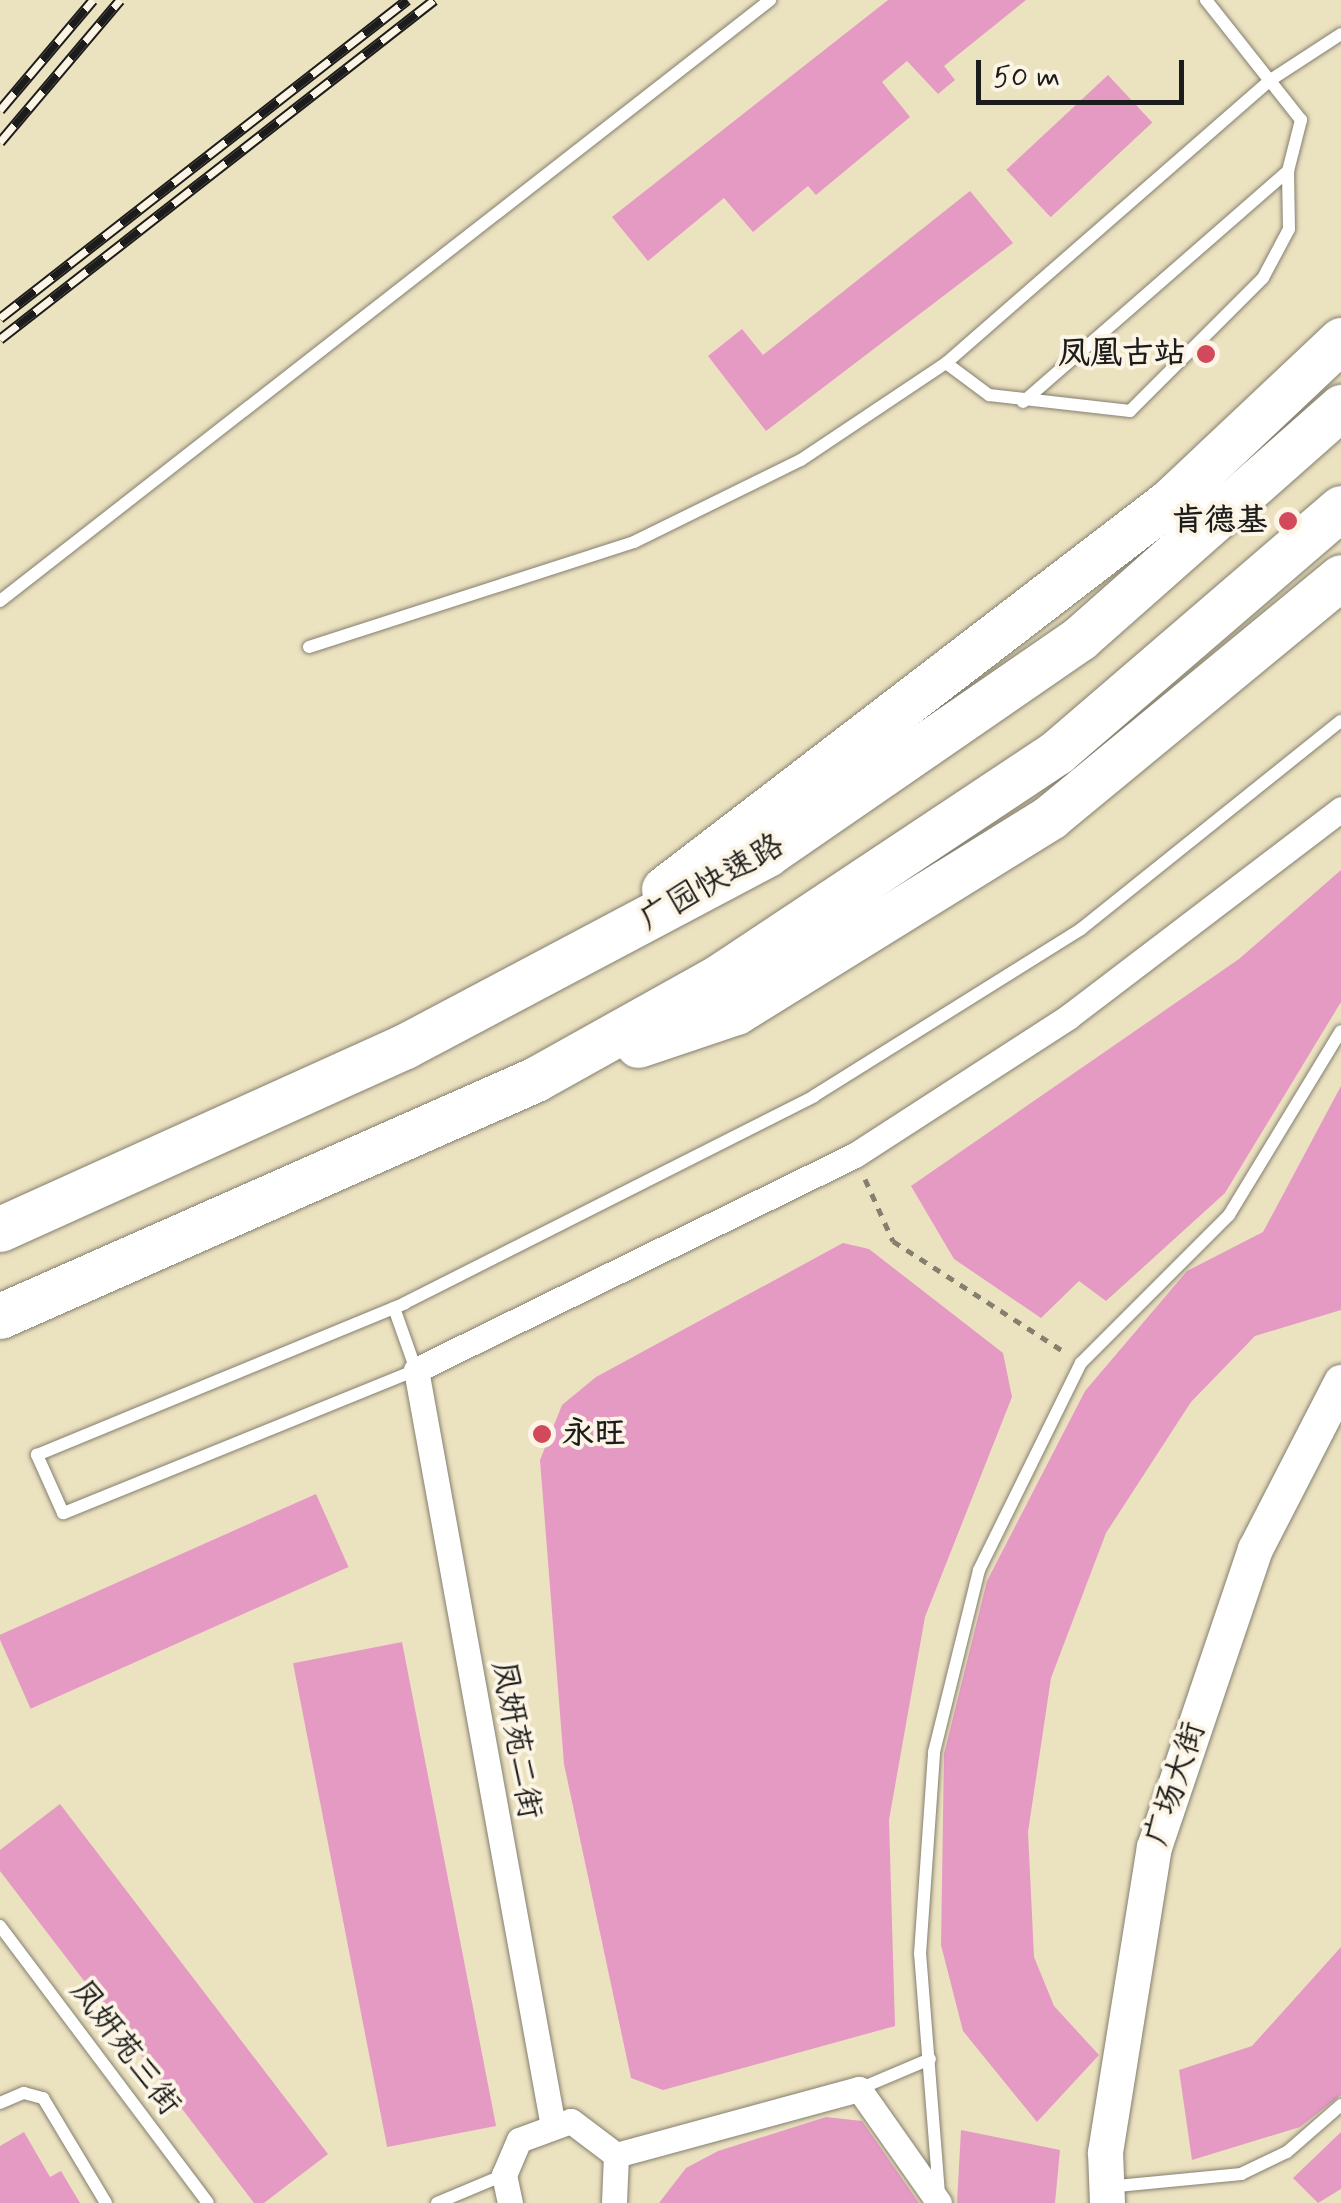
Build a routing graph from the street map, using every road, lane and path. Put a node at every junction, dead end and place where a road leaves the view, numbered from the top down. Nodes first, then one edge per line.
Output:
1 (770, 0) edge
2 (1206, 0) edge
3 (1341, 34) edge
4 (1269, 81) junction
5 (1288, 171) junction
6 (1341, 340) edge
7 (946, 363) junction
8 (1023, 402) junction
9 (1341, 407) edge
10 (1341, 508) edge
11 (1341, 577) edge
12 (0, 602) edge
13 (310, 647) dead end
14 (1341, 721) edge
15 (1341, 809) edge
16 (591, 951) junction
17 (1341, 1031) edge
18 (536, 1079) junction
19 (855, 1155) junction
20 (0, 1229) edge
21 (394, 1308) junction
22 (0, 1316) edge
23 (1081, 1363) junction
24 (416, 1370) junction
25 (1340, 1380) edge
26 (0, 1926) edge
27 (930, 2058) junction
28 (860, 2089) junction
29 (0, 2103) edge
30 (1341, 2105) edge
31 (552, 2121) junction
32 (616, 2156) junction
33 (504, 2174) junction
34 (1106, 2195) edge
35 (939, 2198) edge
36 (106, 2203) edge
37 (208, 2203) edge
38 (437, 2203) edge
39 (510, 2203) edge
40 (614, 2203) edge

1 - 12 lane
2 - 4 lane
3 - 4 lane
4 - 5 lane
4 - 7 lane
5 - 8 lane
5 - 8 lane
6 - 16 highway
7 - 8 lane
7 - 13 lane
9 - 16 highway, 广园快速路
10 - 18 highway
11 - 18 highway
14 - 21 lane
15 - 19 street
16 - 20 highway, 广园快速路
17 - 23 lane
18 - 22 highway
19 - 23 path
19 - 24 street
21 - 24 lane
21 - 24 lane
23 - 27 lane
24 - 31 street, 凤妍苑二街
25 - 34 street, 广场大街
26 - 37 lane, 凤妍苑三街
27 - 28 lane
27 - 35 lane
28 - 32 street
28 - 35 street
29 - 36 lane
30 - 34 lane
31 - 32 street
31 - 33 street
32 - 40 street
33 - 38 lane
33 - 39 street

